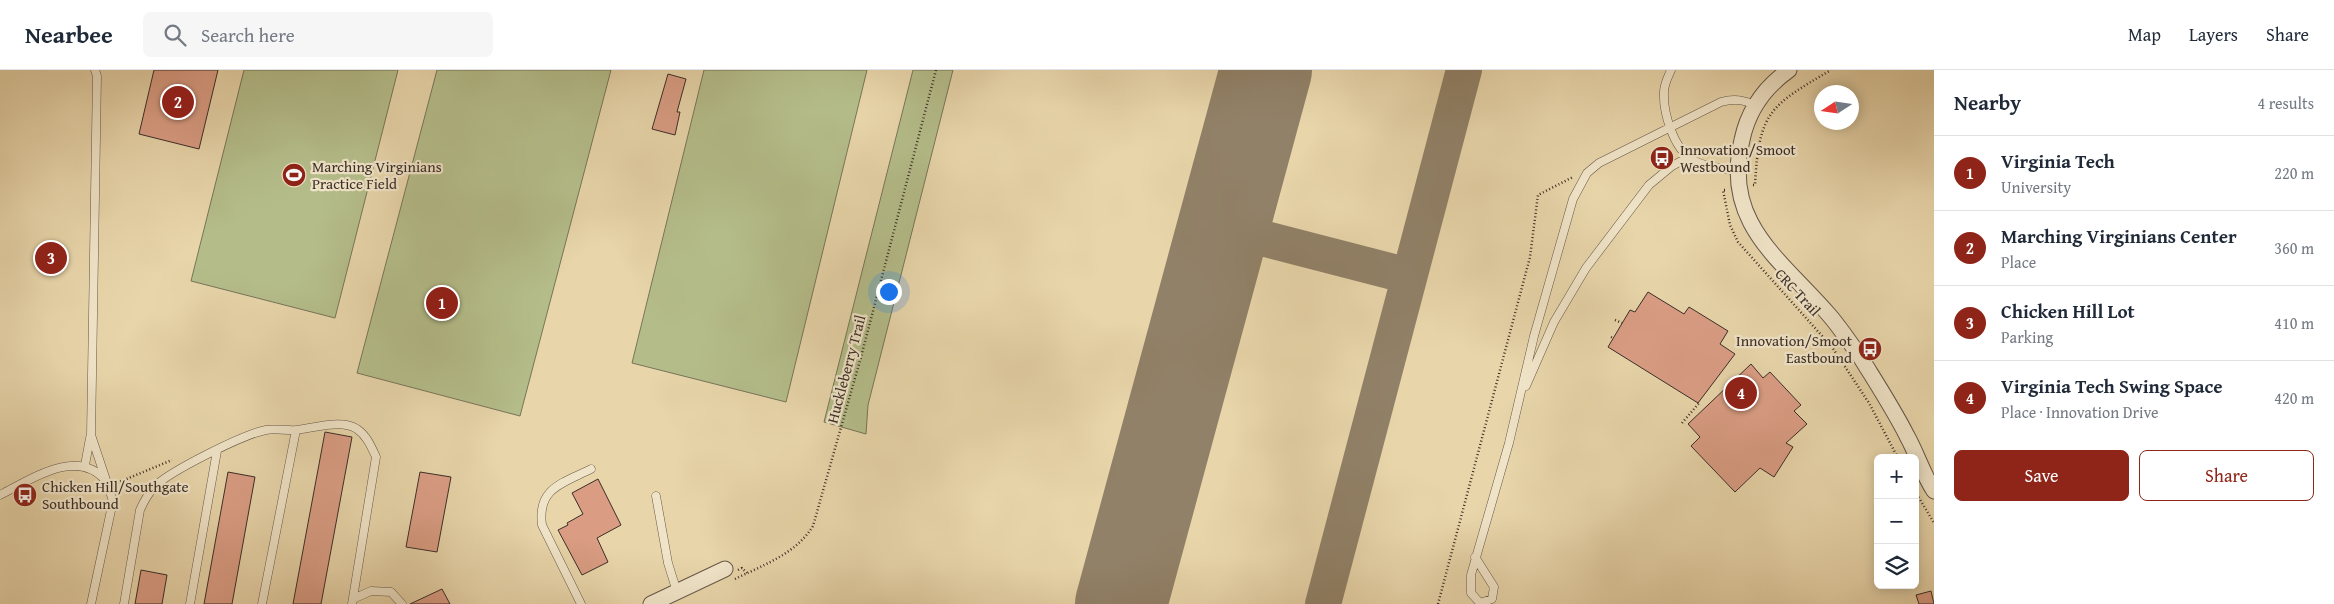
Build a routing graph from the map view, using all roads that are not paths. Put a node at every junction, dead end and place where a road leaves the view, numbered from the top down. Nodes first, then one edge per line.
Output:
1 (95, 70) edge
2 (1671, 70) edge
3 (1789, 70) edge
4 (1756, 105) junction
5 (1671, 128) junction
6 (1689, 157) junction
7 (1736, 171) junction
8 (1518, 406) junction
9 (296, 430) junction
10 (91, 435) junction
11 (217, 451) junction
12 (85, 465) junction
13 (590, 469) dead end
14 (110, 485) junction
15 (1934, 491) edge
16 (0, 495) edge
17 (656, 496) dead end
18 (1475, 557) junction
19 (728, 575) road end
20 (677, 592) junction
21 (353, 602) edge
22 (91, 604) edge
23 (124, 604) edge
24 (190, 604) edge
25 (262, 604) edge
26 (402, 604) edge
27 (581, 604) edge
28 (651, 604) edge

1 - 10 lane
2 - 5 lane
3 - 4 street
4 - 5 lane
4 - 7 street
5 - 6 lane
5 - 8 lane
6 - 7 lane
6 - 8 lane
7 - 15 street
8 - 18 lane
9 - 11 lane
9 - 21 lane
9 - 25 lane
10 - 12 lane
10 - 14 lane
11 - 23 lane
11 - 24 lane
12 - 14 lane
12 - 16 lane
13 - 27 lane
14 - 22 lane
17 - 20 lane
18 - 18 lane
19 - 20 street
20 - 28 street
21 - 26 lane

